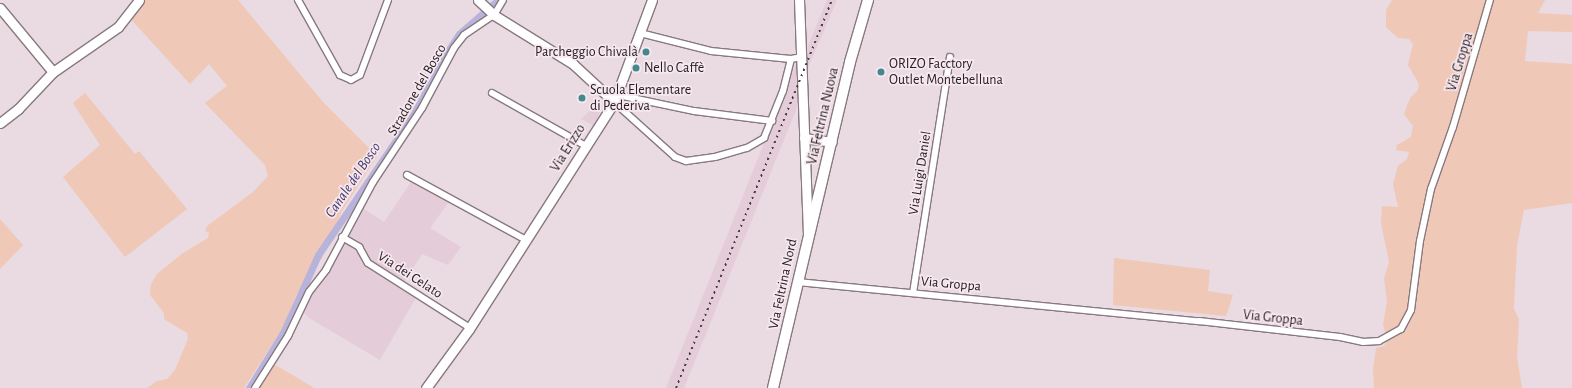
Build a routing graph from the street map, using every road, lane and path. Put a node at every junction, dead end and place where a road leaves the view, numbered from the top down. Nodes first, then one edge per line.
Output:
1 (139, 0) edge
2 (298, 0) edge
3 (388, 0) edge
4 (503, 0) edge
5 (652, 0) edge
6 (799, 0) edge
7 (868, 0) edge
8 (1490, 0) edge
9 (480, 3) edge
10 (0, 8) edge
11 (492, 13) junction
12 (640, 33) junction
13 (950, 57) dead end
14 (801, 58) junction
15 (791, 59) junction
16 (52, 72) junction
17 (492, 93) dead end
18 (616, 98) junction
19 (772, 121) junction
20 (0, 122) edge
21 (804, 138) junction
22 (832, 142) junction
23 (586, 146) junction
24 (407, 175) dead end
25 (342, 237) junction
26 (808, 239) junction
27 (526, 240) junction
28 (798, 282) junction
29 (913, 293) junction
30 (470, 328) junction
31 (255, 388) edge
32 (426, 388) edge
33 (773, 388) edge

1 - 16 main road
2 - 3 street
4 - 11 street, Stradone del Bosco
5 - 12 main road, Via Erizzo
6 - 14 main road, Via Feltrina Nord
7 - 22 main road, Via Feltrina Nuova
8 - 29 street, Via Groppa
9 - 11 main road
10 - 16 main road
11 - 18 main road
11 - 25 street, Stradone del Bosco
12 - 15 street
12 - 18 main road, Via Erizzo
13 - 29 street, Via Luigi Daniel
14 - 15 street
14 - 21 main road, Via Feltrina Nord
15 - 19 street
16 - 20 main road
17 - 23 street
18 - 19 street
18 - 19 street
18 - 23 main road, Via Erizzo
21 - 22 main road
21 - 26 main road, Via Feltrina Nord
22 - 26 main road, Via Feltrina Nuova
23 - 27 main road, Via Erizzo
24 - 27 street
25 - 30 street, Via dei Celato
25 - 31 street, Stradone del Bosco
26 - 28 main road, Via Feltrina Nord
27 - 30 main road, Via Erizzo
28 - 29 street, Via Groppa
28 - 33 main road, Via Feltrina Nord
30 - 32 main road, Via Erizzo

